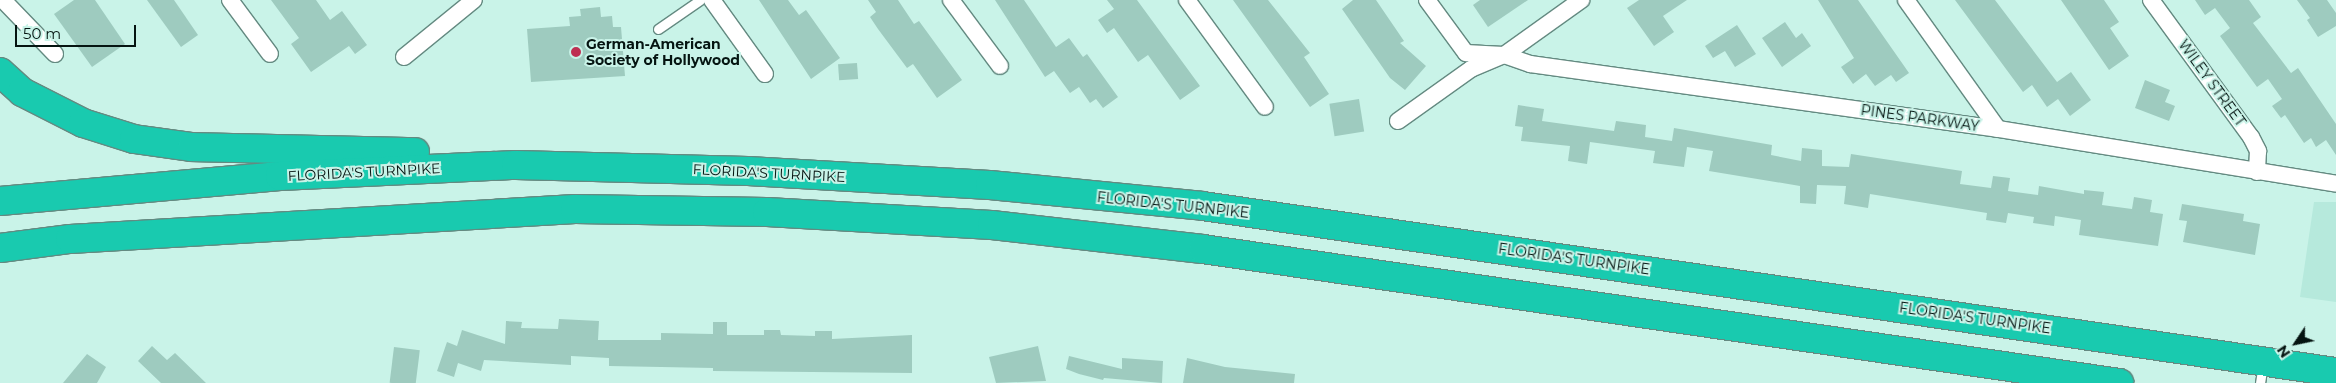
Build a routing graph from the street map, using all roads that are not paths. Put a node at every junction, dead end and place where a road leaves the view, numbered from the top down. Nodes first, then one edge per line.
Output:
1 (3, 0) edge
2 (230, 0) edge
3 (700, 0) edge
4 (712, 0) edge
5 (951, 0) edge
6 (1187, 0) edge
7 (1428, 0) edge
8 (1580, 0) edge
9 (1906, 0) edge
10 (2151, 0) edge
11 (470, 1) edge
12 (658, 29) dead end
13 (55, 54) dead end
14 (270, 54) dead end
15 (1504, 55) junction
16 (404, 57) dead end
17 (1000, 66) dead end
18 (0, 72) edge
19 (765, 74) dead end
20 (1265, 106) dead end
21 (1398, 121) dead end
22 (1998, 129) junction
23 (516, 165) junction
24 (2257, 172) junction
25 (2336, 184) edge
26 (0, 201) edge
27 (0, 248) edge
28 (2262, 372) edge
29 (2336, 372) edge
30 (2119, 383) edge

1 - 13 street
2 - 14 street
3 - 12 lane
4 - 19 street
5 - 17 street
6 - 20 street
7 - 15 street, PINES PARKWAY
8 - 15 street
9 - 22 street
10 - 24 street, WILEY STREET
11 - 16 street
15 - 21 street
15 - 22 street, PINES PARKWAY
18 - 23 highway
22 - 24 street, PINES PARKWAY
23 - 26 highway, FLORIDA'S TURNPIKE
23 - 28 highway, FLORIDA'S TURNPIKE
24 - 25 street, PINES PARKWAY
27 - 30 highway
28 - 29 highway, FLORIDA'S TURNPIKE

